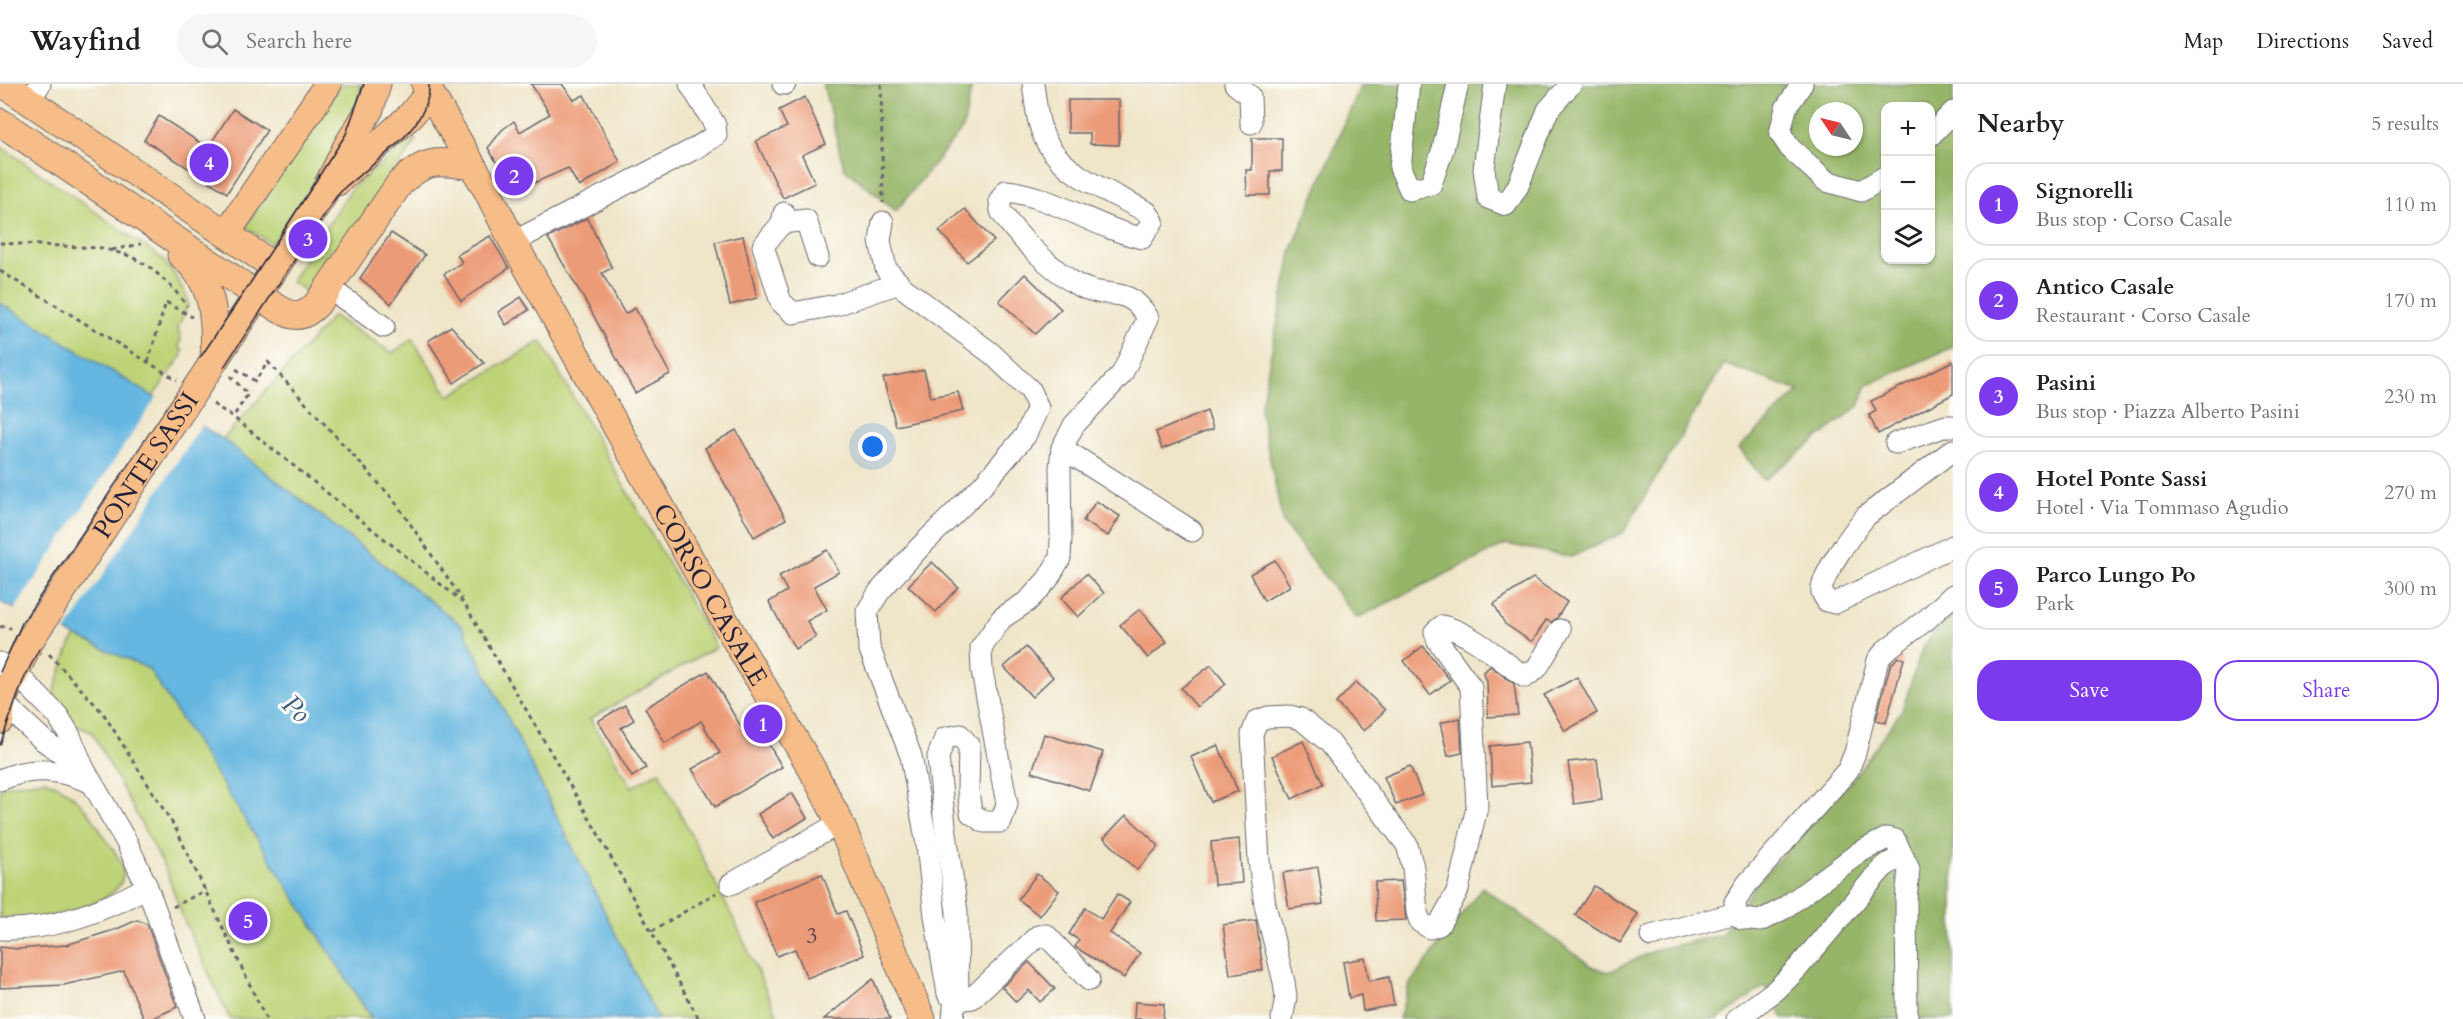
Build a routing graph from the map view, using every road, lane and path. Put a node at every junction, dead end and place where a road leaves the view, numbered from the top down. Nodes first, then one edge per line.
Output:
1 (4, 84) edge
2 (328, 84) edge
3 (377, 84) edge
4 (690, 84) edge
5 (881, 84) edge
6 (1033, 84) edge
7 (1235, 84) edge
8 (1409, 84) edge
9 (1458, 84) edge
10 (1495, 84) edge
11 (1571, 84) edge
12 (1802, 84) edge
13 (427, 88) edge
14 (35, 93) edge
15 (1953, 112) edge
16 (0, 122) edge
17 (1251, 123) dead end
18 (361, 125) junction
19 (1935, 131) edge
20 (472, 166) junction
21 (1881, 179) edge
22 (94, 184) junction
23 (322, 197) junction
24 (883, 222) joint
25 (226, 234) junction
26 (147, 242) dead end
27 (513, 242) junction
28 (0, 243) edge
29 (111, 250) junction
30 (818, 257) dead end
31 (275, 267) junction
32 (0, 271) edge
33 (899, 283) junction
34 (329, 288) junction
35 (257, 294) junction
36 (191, 309) dead end
37 (198, 320) dead end
38 (384, 327) dead end
39 (222, 367) junction
40 (1953, 426) edge
41 (1896, 443) dead end
42 (1062, 448) junction
43 (1953, 450) edge
44 (1192, 531) dead end
45 (1953, 546) edge
46 (1953, 595) edge
47 (464, 603) junction
48 (7, 626) dead end
49 (0, 627) edge
50 (1560, 630) dead end
51 (31, 639) junction
52 (7, 667) edge
53 (1, 706) edge
54 (89, 776) junction
55 (0, 780) edge
56 (840, 823) junction
57 (1904, 859) junction
58 (730, 884) joint
59 (147, 887) junction
60 (206, 890) junction
61 (1736, 913) junction
62 (158, 914) junction
63 (0, 929) edge
64 (652, 931) junction
65 (1652, 936) dead end
66 (1089, 980) dead end
67 (955, 1009) edge
68 (194, 1018) edge
69 (266, 1019) edge
70 (699, 1019) edge
71 (922, 1019) edge
72 (1282, 1019) edge
73 (1737, 1019) edge
74 (1906, 1019) edge

1 - 14 main road
2 - 25 main road
3 - 18 main road
4 - 27 street
5 - 24 path
6 - 42 street
7 - 17 street
8 - 9 street
10 - 11 street
12 - 21 street
13 - 18 main road
13 - 20 main road, CORSO CASALE
13 - 23 main road
14 - 25 main road
15 - 19 street
16 - 22 main road
18 - 23 main road
20 - 27 main road, CORSO CASALE
20 - 34 main road
22 - 35 main road
22 - 39 main road
23 - 31 main road, PONTE SASSI
24 - 33 street
25 - 31 main road
26 - 29 path
27 - 56 main road, CORSO CASALE
28 - 29 path
29 - 36 path
30 - 33 street
31 - 35 main road, PONTE SASSI
32 - 37 path
33 - 67 street
34 - 35 main road
34 - 38 street
35 - 39 main road, PONTE SASSI
39 - 47 path
39 - 47 path
39 - 51 main road, PONTE SASSI, bridge
40 - 41 street
42 - 44 street
42 - 67 street
43 - 45 street
46 - 61 street
47 - 64 path
48 - 49 path
50 - 72 street
51 - 52 main road, PONTE SASSI
51 - 60 path
52 - 53 main road, PONTE SASSI
52 - 54 street
53 - 54 street
54 - 55 street
54 - 59 street
56 - 58 street
56 - 71 main road, CORSO CASALE
57 - 61 street
57 - 73 street
57 - 74 street
58 - 64 path
59 - 62 street
59 - 63 street
60 - 62 path
60 - 69 path
61 - 65 street
62 - 68 street
64 - 70 path
66 - 67 street

